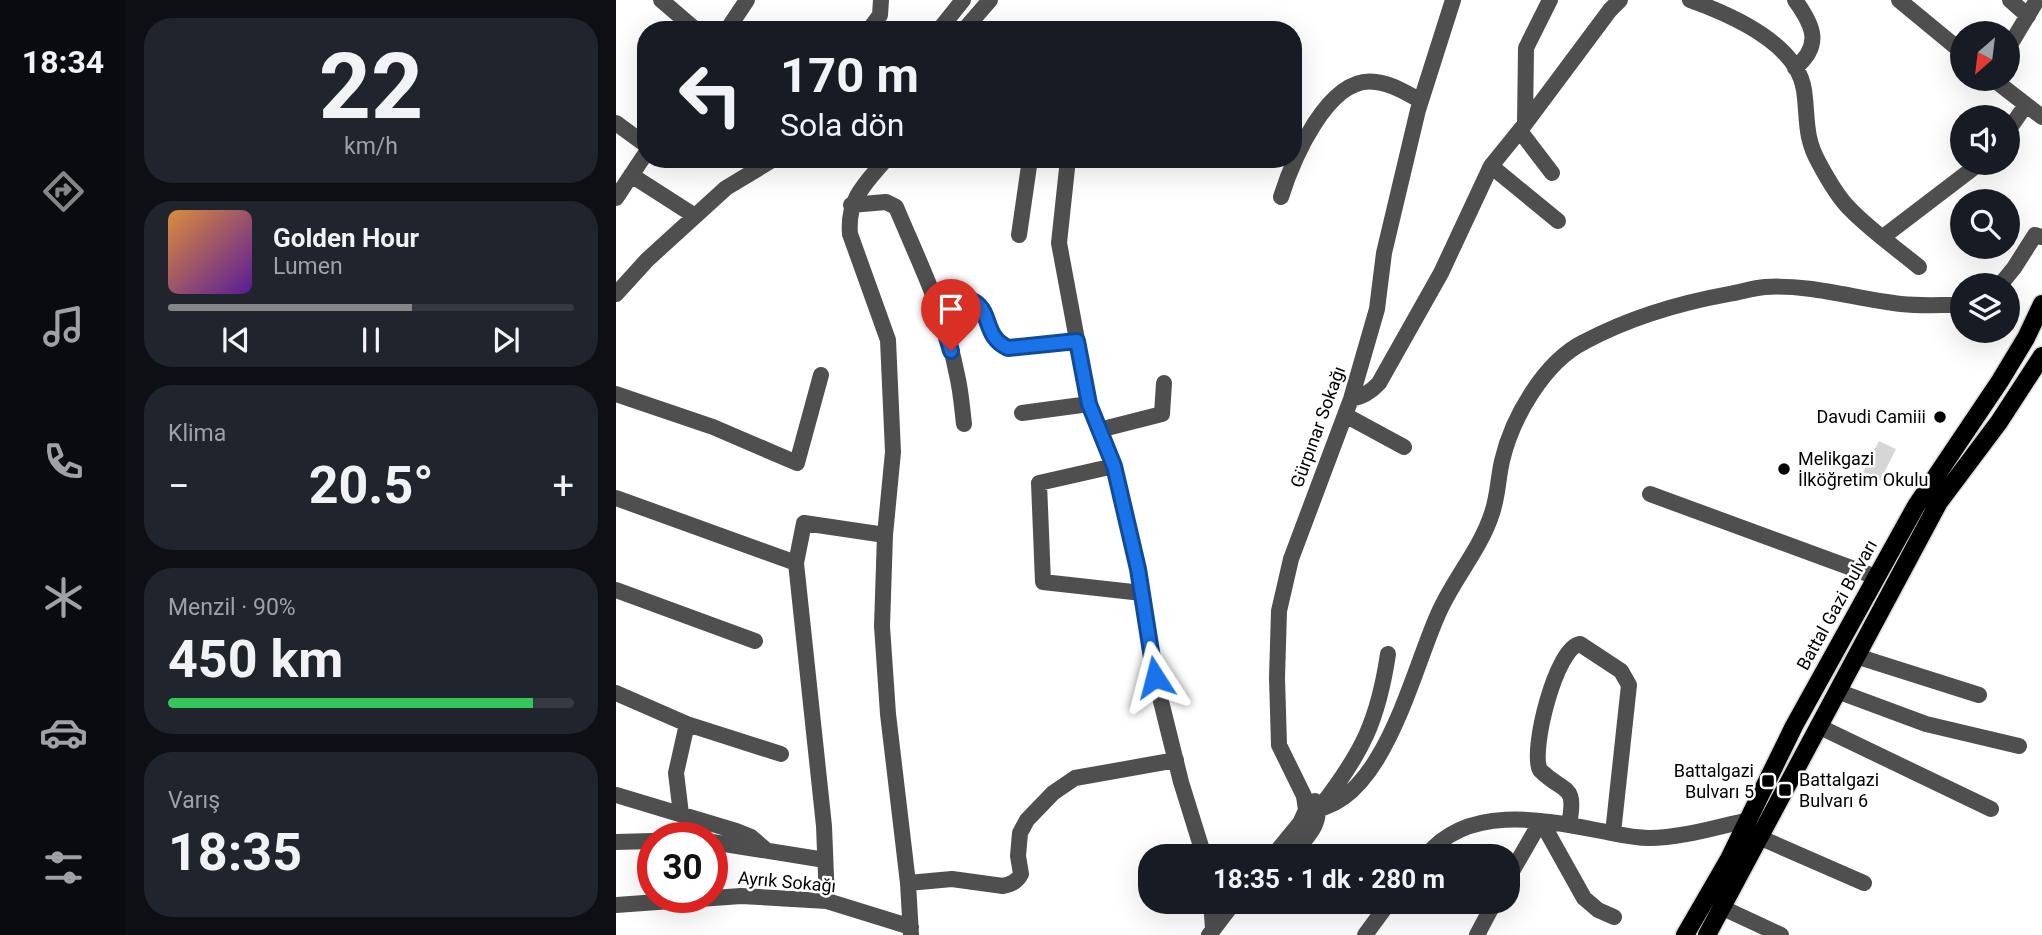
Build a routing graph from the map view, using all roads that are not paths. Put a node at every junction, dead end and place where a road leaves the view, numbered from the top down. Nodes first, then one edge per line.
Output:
1 (661, 0) edge
2 (747, 0) edge
3 (881, 0) edge
4 (963, 0) edge
5 (990, 0) edge
6 (1452, 0) edge
7 (1550, 0) edge
8 (1620, 0) edge
9 (1690, 0) edge
10 (1795, 0) edge
11 (1899, 0) edge
12 (2010, 0) edge
13 (2037, 0) edge
14 (945, 15) edge
15 (2028, 16) junction
16 (686, 21) edge
17 (733, 21) edge
18 (876, 21) edge
19 (972, 21) edge
20 (2020, 29) edge
21 (1950, 42) edge
22 (1795, 68) junction
23 (2009, 91) edge
24 (1421, 101) junction
25 (2026, 104) junction
26 (2020, 113) edge
27 (2042, 117) edge
28 (616, 123) edge
29 (1522, 127) junction
30 (637, 138) edge
31 (1302, 144) edge
32 (637, 166) edge
33 (1491, 166) junction
34 (759, 168) edge
35 (878, 168) edge
36 (1029, 168) edge
37 (1067, 168) edge
38 (1290, 168) edge
39 (1552, 173) dead end
40 (631, 175) junction
41 (1964, 175) edge
42 (1281, 197) dead end
43 (616, 198) edge
44 (851, 205) junction
45 (695, 216) junction
46 (1558, 221) dead end
47 (1019, 234) dead end
48 (1883, 237) junction
49 (2042, 237) edge
50 (1919, 267) dead end
51 (2010, 273) edge
52 (616, 294) edge
53 (935, 297) junction
54 (2042, 304) edge
55 (1950, 306) edge
56 (1077, 341) junction
57 (2042, 356) edge
58 (821, 375) dead end
59 (1164, 383) dead end
60 (616, 394) edge
61 (1351, 399) junction
62 (1089, 404) junction
63 (1022, 413) dead end
64 (1345, 415) junction
65 (964, 424) dead end
66 (1099, 430) junction
67 (1404, 447) dead end
68 (1114, 466) junction
69 (1650, 494) dead end
70 (616, 498) edge
71 (885, 535) junction
72 (796, 563) junction
73 (1876, 577) junction
74 (616, 590) edge
75 (1142, 593) junction
76 (755, 642) dead end
77 (1388, 654) dead end
78 (1856, 656) junction
79 (1837, 691) junction
80 (616, 693) edge
81 (1979, 695) dead end
82 (687, 724) junction
83 (1818, 726) junction
84 (2018, 746) dead end
85 (781, 754) dead end
86 (1176, 760) junction
87 (616, 795) edge
88 (1991, 809) dead end
89 (1312, 810) junction
90 (681, 814) junction
91 (1749, 820) junction
92 (1541, 821) junction
93 (1569, 825) junction
94 (1613, 833) junction
95 (1761, 838) junction
96 (637, 841) edge
97 (616, 842) edge
98 (728, 844) edge
99 (1200, 844) edge
100 (1283, 844) edge
101 (1300, 844) edge
102 (1437, 844) edge
103 (765, 849) junction
104 (1520, 857) edge
105 (825, 860) junction
106 (908, 883) junction
107 (1864, 883) dead end
108 (827, 901) junction
109 (616, 905) edge
110 (1723, 908) junction
111 (1211, 914) edge
112 (1225, 914) edge
113 (1380, 914) edge
114 (1488, 914) edge
115 (1615, 917) dead end
116 (911, 931) edge
117 (1211, 932) edge
118 (1365, 935) edge
119 (1477, 935) edge
120 (1685, 935) edge
121 (1707, 935) edge
122 (1781, 935) edge

1 - 16 street
2 - 17 street
3 - 18 street
4 - 14 street
5 - 19 street
6 - 24 street, Gürpınar Sokağı
7 - 29 street
8 - 29 street
9 - 22 street
10 - 22 street
11 - 21 street
12 - 15 street
13 - 15 street
15 - 20 street
22 - 48 street
23 - 25 street
24 - 31 street
24 - 61 street, Gürpınar Sokağı
25 - 26 street
25 - 27 street
28 - 30 street
29 - 33 street
29 - 39 street
32 - 40 street
33 - 46 street
33 - 61 street
34 - 45 street
35 - 44 street
36 - 47 street
37 - 56 street
38 - 42 street
40 - 43 street
40 - 45 street
41 - 48 street
44 - 53 street
44 - 71 street
45 - 52 street
48 - 50 street
49 - 51 street
53 - 56 street
53 - 65 street
54 - 73 main road, Battal Gazi Bulvarı
55 - 89 street
56 - 62 street
57 - 78 main road
58 - 60 street
59 - 66 street
61 - 64 street, Gürpınar Sokağı
62 - 63 street
62 - 66 street
64 - 67 street
64 - 89 street, Gürpınar Sokağı
66 - 68 street
68 - 75 street
68 - 75 street
69 - 73 street
70 - 72 street
71 - 72 street
71 - 106 street
72 - 105 street
73 - 91 main road, Battal Gazi Bulvarı
74 - 76 street
75 - 86 street
77 - 89 street
78 - 79 main road
78 - 81 street
79 - 83 main road
79 - 84 street
80 - 82 street
82 - 85 street
82 - 90 street
83 - 88 street
83 - 95 main road
86 - 99 street
86 - 106 street
87 - 90 street
89 - 100 street
89 - 101 street
90 - 103 street
91 - 94 street
91 - 120 main road, Battal Gazi Bulvarı
92 - 93 street
92 - 102 street
92 - 104 street
92 - 115 street
93 - 94 street
93 - 94 street
95 - 107 street
95 - 110 main road
96 - 97 street
98 - 103 street
103 - 105 street
105 - 108 street
106 - 116 street
108 - 109 street, Ayrık Sokağı
108 - 116 street, Ayrık Sokağı
110 - 121 main road
110 - 122 street
111 - 117 street
112 - 117 street
113 - 118 street
114 - 119 street

